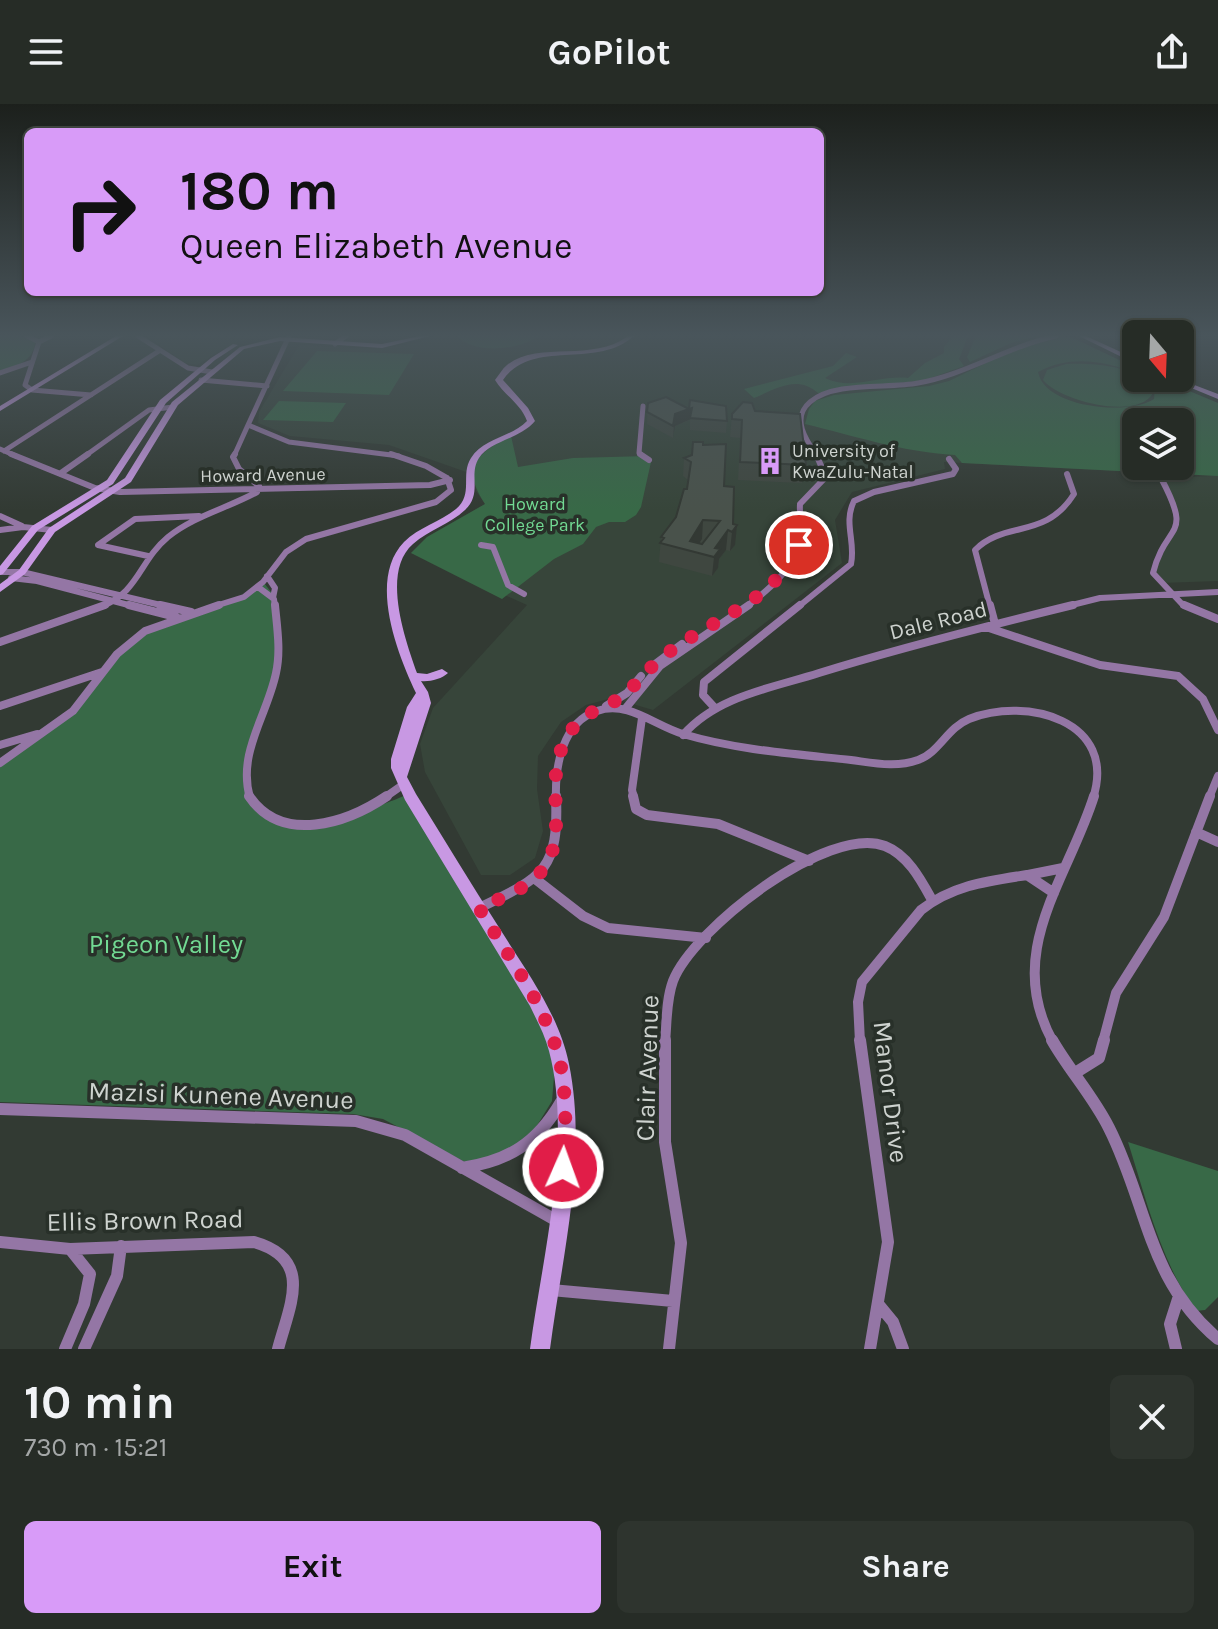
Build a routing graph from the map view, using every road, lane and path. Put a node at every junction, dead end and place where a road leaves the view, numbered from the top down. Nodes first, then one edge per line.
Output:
1 (20, 394) edge
2 (83, 394) edge
3 (176, 394) edge
4 (184, 394) edge
5 (263, 394) edge
6 (510, 394) edge
7 (828, 394) edge
8 (91, 395) joint
9 (0, 406) edge
10 (643, 406) dead end
11 (173, 407) junction
12 (159, 408) junction
13 (248, 425) junction
14 (151, 444) junction
15 (135, 445) junction
16 (2, 451) edge
17 (949, 459) dead end
18 (649, 460) dead end
19 (61, 473) junction
20 (1067, 474) dead end
21 (449, 479) junction
22 (1162, 480) edge
23 (430, 485) junction
24 (415, 486) junction
25 (100, 489) junction
26 (260, 489) junction
27 (451, 490) junction
28 (113, 491) junction
29 (0, 516) edge
30 (204, 516) junction
31 (23, 527) junction
32 (35, 528) junction
33 (0, 530) edge
34 (52, 530) junction
35 (481, 545) dead end
36 (148, 556) junction
37 (0, 575) edge
38 (19, 575) junction
39 (267, 576) junction
40 (258, 587) junction
41 (0, 589) edge
42 (1218, 592) edge
43 (524, 594) dead end
44 (1172, 594) junction
45 (124, 596) junction
46 (273, 598) junction
47 (116, 601) junction
48 (195, 613) junction
49 (177, 618) junction
50 (1218, 619) edge
51 (995, 624) junction
52 (984, 626) junction
53 (712, 628) junction
54 (0, 642) edge
55 (102, 672) junction
56 (442, 673) dead end
57 (412, 674) junction
58 (0, 706) edge
59 (714, 707) junction
60 (602, 709) junction
61 (625, 709) junction
62 (1214, 712) edge
63 (642, 718) junction
64 (1218, 730) edge
65 (41, 733) junction
66 (683, 735) junction
67 (0, 745) edge
68 (0, 763) edge
69 (1218, 776) edge
70 (403, 780) junction
71 (1196, 832) junction
72 (1218, 842) edge
73 (809, 861) junction
74 (1063, 868) junction
75 (1027, 875) junction
76 (534, 878) junction
77 (1054, 893) junction
78 (932, 900) junction
79 (479, 908) junction
80 (706, 938) junction
81 (1075, 1073) junction
82 (564, 1096) junction
83 (0, 1109) edge
84 (461, 1168) junction
85 (560, 1222) junction
86 (0, 1242) edge
87 (121, 1246) junction
88 (70, 1249) junction
89 (547, 1290) junction
90 (1178, 1299) junction
91 (673, 1301) junction
92 (879, 1305) junction
93 (1218, 1339) edge
94 (65, 1349) edge
95 (84, 1349) edge
96 (278, 1349) edge
97 (540, 1349) edge
98 (669, 1349) edge
99 (870, 1349) edge
100 (903, 1349) edge
101 (1176, 1349) edge

1 - 9 main road
2 - 8 street
3 - 12 main road
4 - 11 main road
5 - 13 street
6 - 57 main road
7 - 53 street
8 - 16 street
10 - 18 street
11 - 12 street
11 - 14 main road
12 - 15 main road
12 - 19 street
13 - 21 street
13 - 26 street
14 - 15 main road
14 - 28 main road
15 - 25 main road
16 - 19 street, Howard Avenue
17 - 59 street
19 - 25 street, Howard Avenue
20 - 51 street
21 - 23 street, Howard Avenue
21 - 24 street, Howard Avenue
21 - 27 street
22 - 44 street
23 - 24 street, Howard Avenue
23 - 27 street, Howard Avenue
24 - 26 street, Howard Avenue
25 - 28 street, Howard Avenue
25 - 32 main road
26 - 28 street, Howard Avenue
26 - 30 street
27 - 39 street
28 - 34 main road
29 - 31 street
30 - 36 street
30 - 36 street
31 - 32 street
31 - 33 street
32 - 34 street
32 - 37 main road
34 - 38 main road
35 - 43 street
36 - 45 street
37 - 38 street
38 - 41 main road
38 - 45 street
38 - 47 street
39 - 40 street
39 - 46 street
40 - 46 street
40 - 48 street
42 - 44 street, Dale Road
44 - 50 street
44 - 51 street, Dale Road
45 - 47 street
45 - 48 street
46 - 70 street
47 - 49 street
47 - 54 street
48 - 49 street
49 - 55 street
51 - 52 street, Dale Road
52 - 59 street, Dale Road
52 - 62 street
53 - 60 street
53 - 61 street
55 - 58 street
55 - 65 street
56 - 57 main road
57 - 70 main road
59 - 66 street, Dale Road
60 - 61 street
60 - 76 street
61 - 63 street
62 - 64 street
63 - 66 street
63 - 73 street
65 - 67 street
65 - 68 street
66 - 74 street
69 - 71 street
70 - 79 main road
71 - 72 street
71 - 81 street
73 - 78 street, Clair Avenue
73 - 80 street, Clair Avenue
74 - 75 street, Manor Drive
74 - 77 street
75 - 77 street
75 - 78 street, Manor Drive
76 - 79 street
76 - 80 street
77 - 81 street
78 - 92 street, Manor Drive
79 - 82 main road
80 - 91 street, Clair Avenue
81 - 90 street
82 - 84 street
82 - 85 main road
83 - 84 street, Mazisi Kunene Avenue
84 - 85 street, Mazisi Kunene Avenue
85 - 89 main road
86 - 88 street, Ellis Brown Road
87 - 88 street, Ellis Brown Road
87 - 95 street
87 - 96 street, Ellis Brown Road
88 - 94 street
89 - 91 street
89 - 97 main road
90 - 93 street
90 - 101 street
91 - 98 street, Clair Avenue
92 - 99 street, Manor Drive
92 - 100 street

